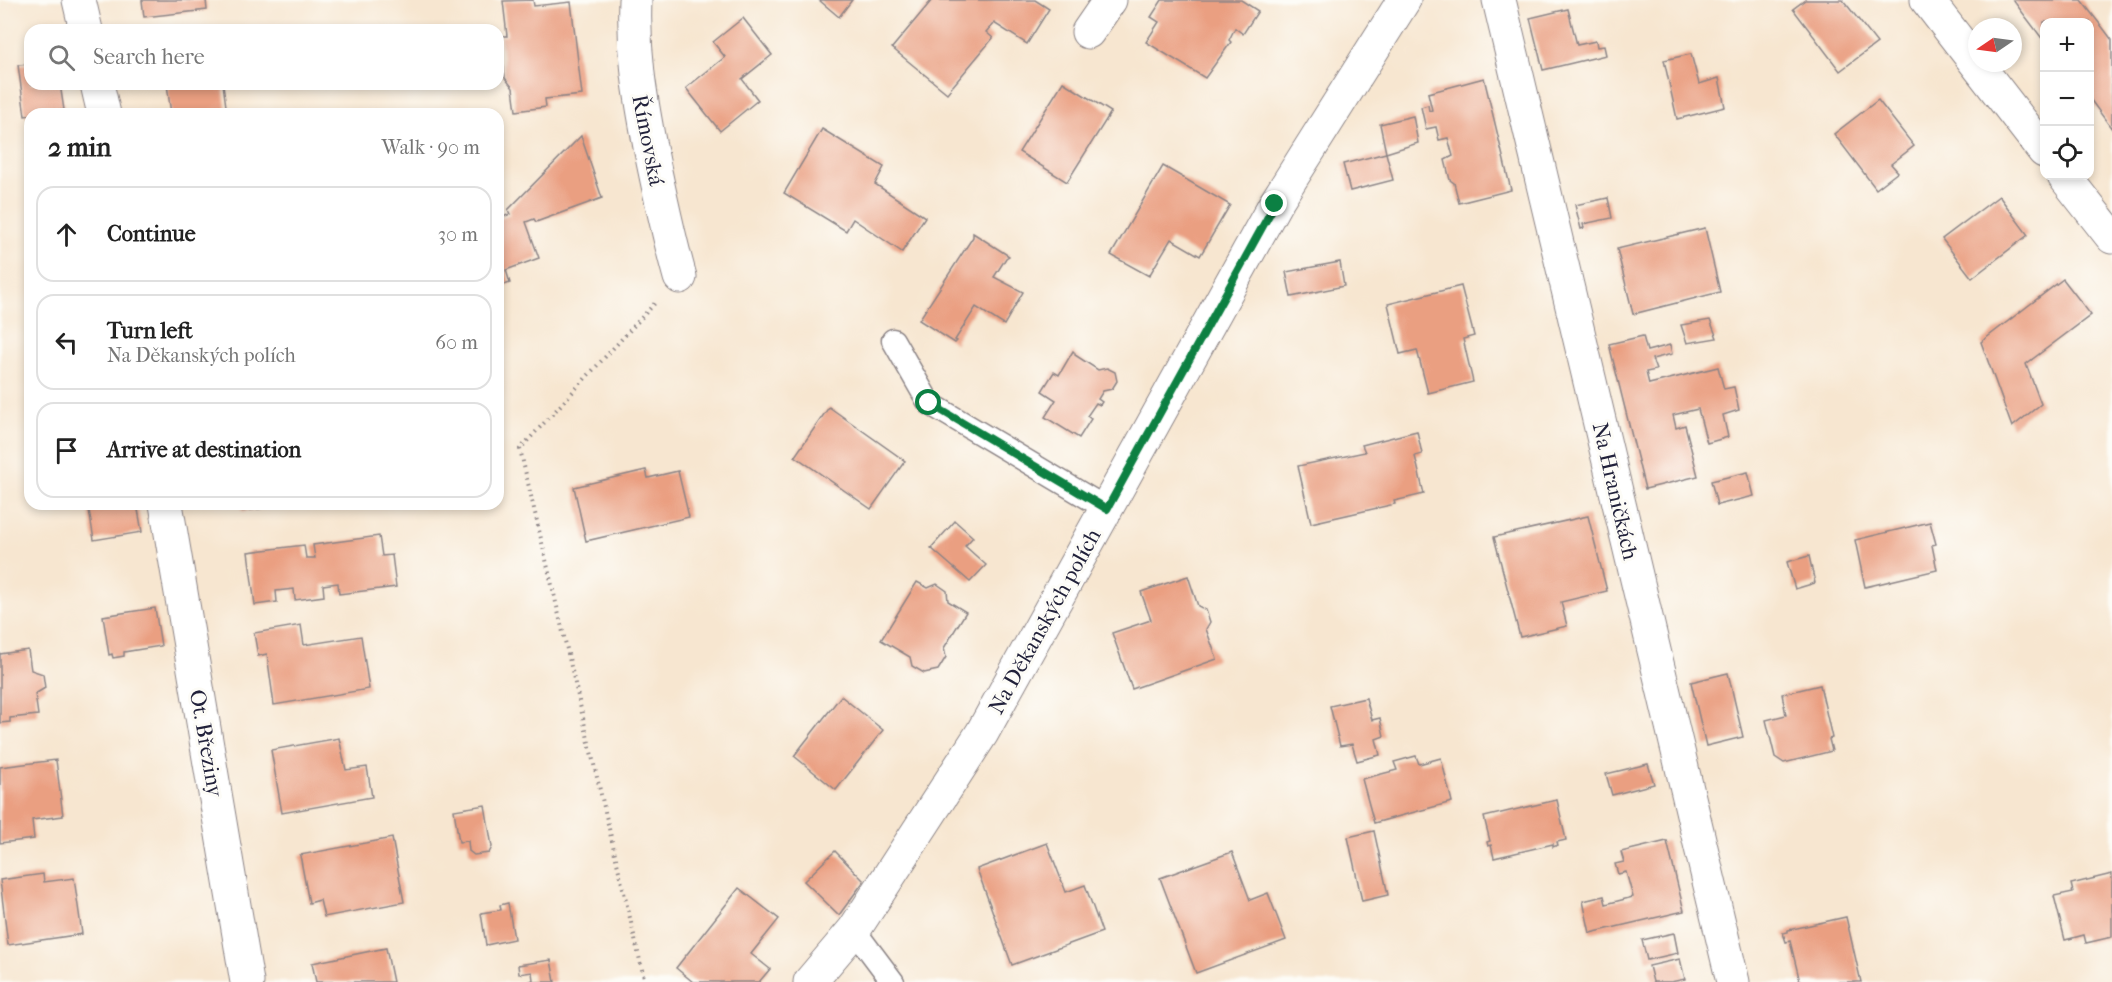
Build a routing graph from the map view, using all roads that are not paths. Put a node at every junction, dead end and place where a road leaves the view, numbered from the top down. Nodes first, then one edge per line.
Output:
1 (79, 0) edge
2 (635, 0) edge
3 (1110, 0) edge
4 (1404, 0) edge
5 (1499, 0) edge
6 (1927, 0) edge
7 (85, 24) edge
8 (1088, 32) dead end
9 (99, 90) edge
10 (103, 108) edge
11 (2040, 146) edge
12 (2067, 180) edge
13 (2112, 237) edge
14 (680, 277) road end
15 (893, 340) dead end
16 (1107, 509) junction
17 (167, 510) edge
18 (854, 930) junction
19 (247, 982) edge
20 (810, 982) edge
21 (892, 982) edge
22 (1733, 982) edge

1 - 7 street
2 - 14 street, Římovská
3 - 8 street
4 - 16 street, Na Děkanských polích
5 - 22 street, Na Hraničkách
6 - 11 street
9 - 10 street
12 - 13 street
15 - 16 lane
16 - 18 street, Na Děkanských polích
17 - 19 street, Ot. Březiny
18 - 20 street, Na Děkanských polích
18 - 21 lane

